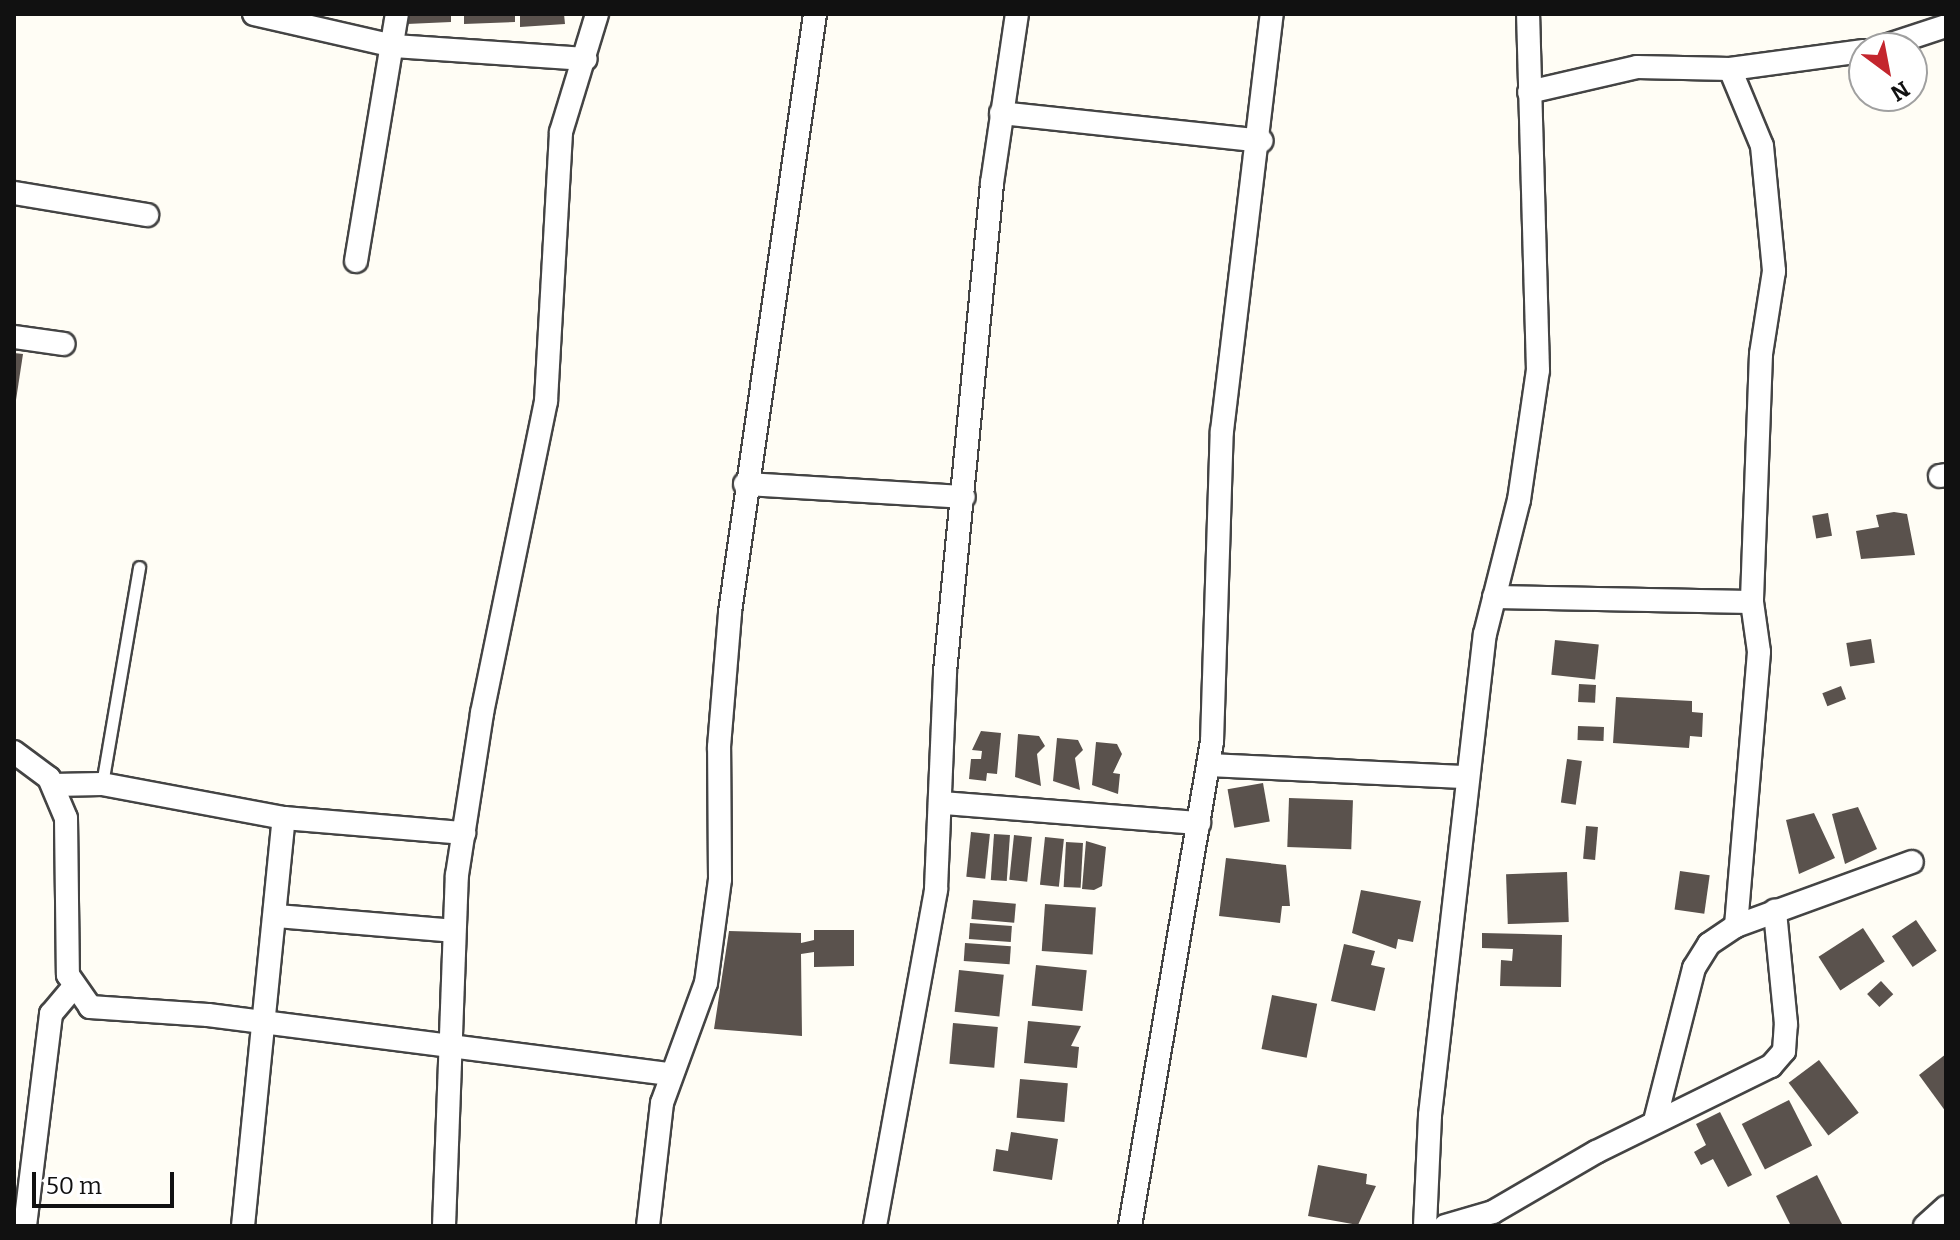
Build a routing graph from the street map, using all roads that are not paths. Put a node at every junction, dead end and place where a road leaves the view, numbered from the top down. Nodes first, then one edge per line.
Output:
1 (254, 14) edge
2 (397, 14) edge
3 (597, 14) edge
4 (815, 14) edge
5 (1017, 14) edge
6 (1272, 14) edge
7 (1528, 14) edge
8 (394, 46) junction
9 (1848, 53) edge
10 (586, 59) junction
11 (1730, 69) junction
12 (1529, 92) junction
13 (1001, 113) junction
14 (1262, 141) junction
15 (14, 193) edge
16 (147, 215) dead end
17 (356, 261) dead end
18 (14, 337) edge
19 (64, 344) dead end
20 (745, 484) junction
21 (964, 497) junction
22 (139, 567) dead end
23 (1494, 597) junction
24 (1752, 602) junction
25 (14, 752) edge
26 (1209, 765) junction
27 (1468, 777) junction
28 (102, 784) junction
29 (53, 785) junction
30 (943, 803) junction
31 (284, 818) junction
32 (1199, 823) junction
33 (464, 833) junction
34 (1912, 862) dead end
35 (1775, 911) junction
36 (276, 916) junction
37 (1736, 926) junction
38 (453, 931) junction
39 (72, 989) junction
40 (268, 1022) junction
41 (453, 1045) junction
42 (671, 1074) junction
43 (1655, 1121) junction
44 (1946, 1207) edge
45 (25, 1226) edge
46 (243, 1226) edge
47 (444, 1226) edge
48 (648, 1226) edge
49 (875, 1226) edge
50 (1130, 1226) edge
51 (1425, 1226) edge
52 (1445, 1226) edge
53 (1925, 1226) edge

1 - 8 street
2 - 8 street
3 - 10 street
4 - 20 street
5 - 13 street
6 - 14 street
7 - 12 street
8 - 10 street
8 - 17 street
9 - 11 street
10 - 33 street
11 - 12 street
11 - 24 street
12 - 23 street
13 - 14 street
13 - 21 street
14 - 26 street
15 - 16 street
18 - 19 street
20 - 21 street
20 - 42 street
21 - 30 street
22 - 28 lane
23 - 24 street
23 - 27 street
24 - 37 street
25 - 29 street
26 - 27 street
26 - 32 street
27 - 51 street
28 - 29 street
28 - 31 street
29 - 39 street
30 - 32 street
30 - 49 street
31 - 33 street
31 - 36 street
32 - 50 street
33 - 38 street
34 - 35 street
35 - 37 street
35 - 43 street
36 - 38 street
36 - 40 street
37 - 43 street
38 - 41 street
39 - 40 street
39 - 45 street
40 - 41 street
40 - 46 street
41 - 42 street
41 - 47 street
42 - 48 street
43 - 52 street
44 - 53 street

